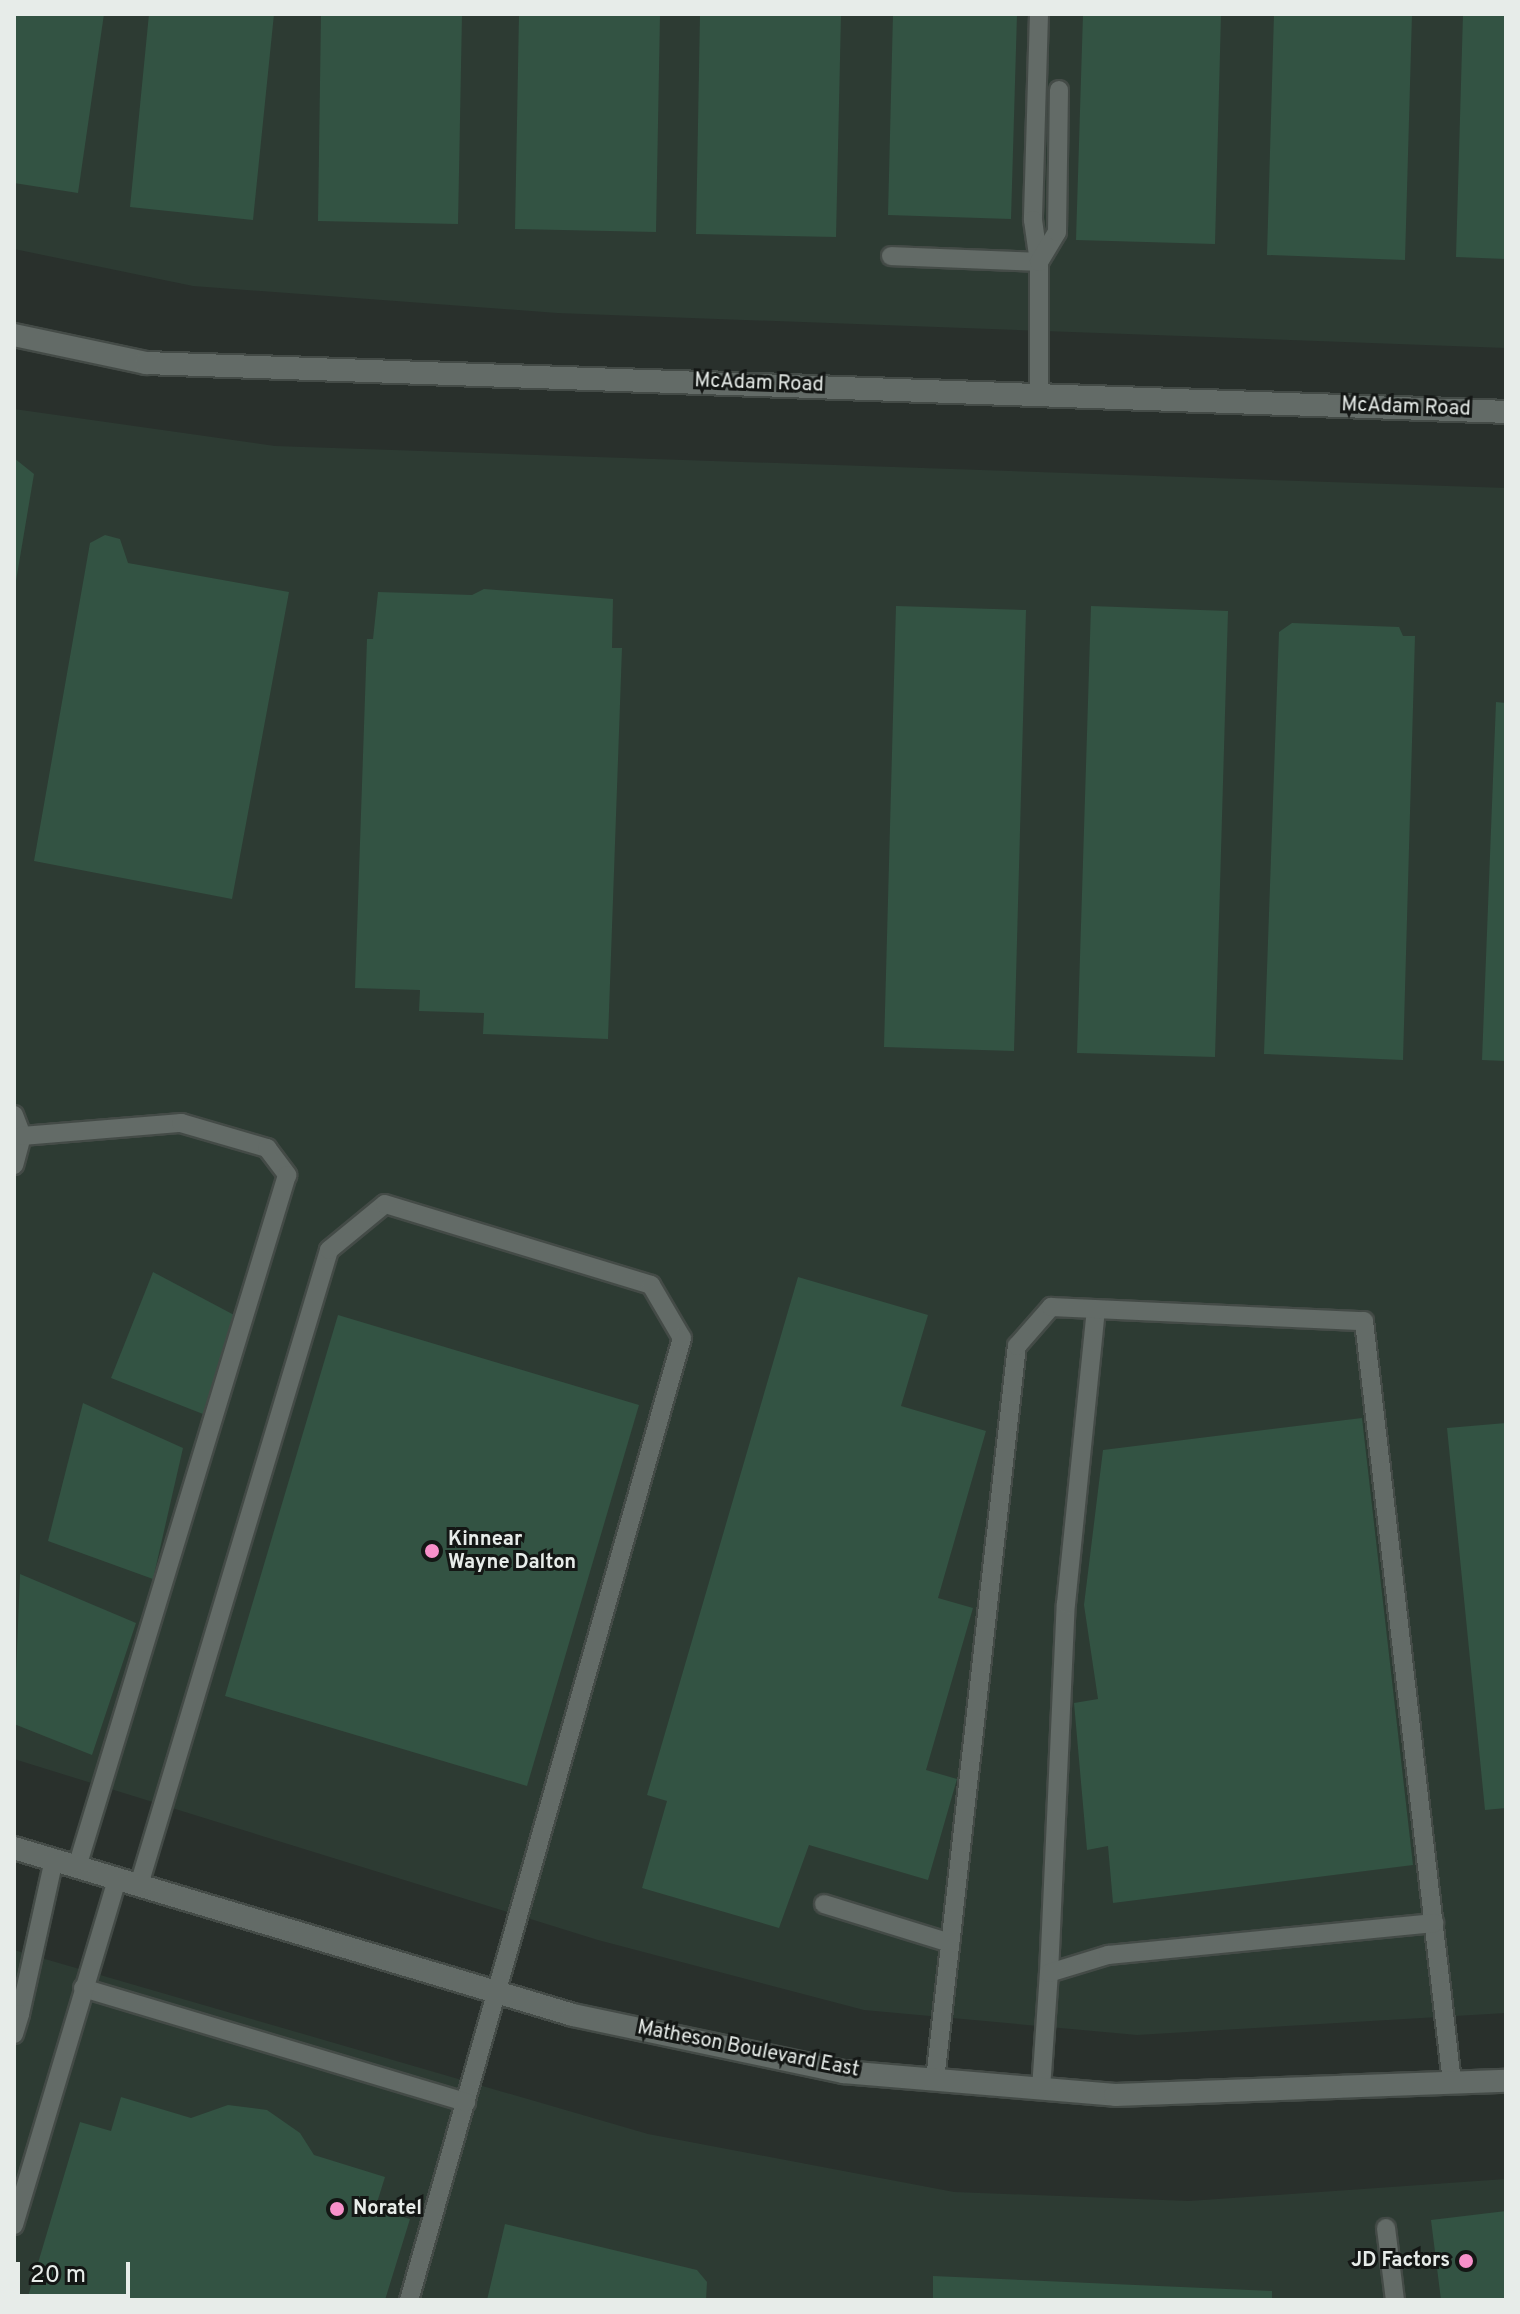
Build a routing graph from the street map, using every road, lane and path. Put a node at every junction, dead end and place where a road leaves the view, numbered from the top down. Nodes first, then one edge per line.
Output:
1 (1039, 14) edge
2 (1059, 90) dead end
3 (891, 256) dead end
4 (1039, 262) junction
5 (14, 335) edge
6 (1039, 394) junction
7 (1506, 412) edge
8 (14, 1115) edge
9 (22, 1136) junction
10 (14, 1165) edge
11 (1096, 1310) junction
12 (14, 1848) edge
13 (54, 1860) junction
14 (77, 1867) junction
15 (128, 1882) junction
16 (824, 1904) dead end
17 (1434, 1923) junction
18 (950, 1943) junction
19 (1049, 1973) junction
20 (83, 1988) junction
21 (491, 1991) junction
22 (17, 2014) edge
23 (14, 2034) edge
24 (935, 2080) junction
25 (1506, 2081) edge
26 (1452, 2083) junction
27 (1041, 2089) junction
28 (466, 2102) junction
29 (14, 2225) edge
30 (1386, 2228) dead end
31 (409, 2300) edge
32 (1395, 2300) edge

1 - 4 lane
2 - 4 lane
3 - 4 lane
4 - 6 lane
5 - 6 street, McAdam Road
6 - 7 street, McAdam Road
8 - 9 lane
9 - 10 lane
9 - 14 lane
11 - 17 lane
11 - 18 lane
11 - 19 lane
12 - 13 street, Matheson Boulevard East
13 - 14 street, Matheson Boulevard East
13 - 22 lane
14 - 15 street, Matheson Boulevard East
15 - 20 lane
15 - 21 street, Matheson Boulevard East
15 - 21 lane
16 - 18 lane
17 - 19 lane
17 - 26 lane
18 - 24 lane
19 - 27 lane
20 - 28 lane
20 - 29 lane
21 - 24 street, Matheson Boulevard East
21 - 28 lane
22 - 23 lane
24 - 27 street, Matheson Boulevard East
25 - 26 street, Matheson Boulevard East
26 - 27 street, Matheson Boulevard East
28 - 31 lane
30 - 32 lane

